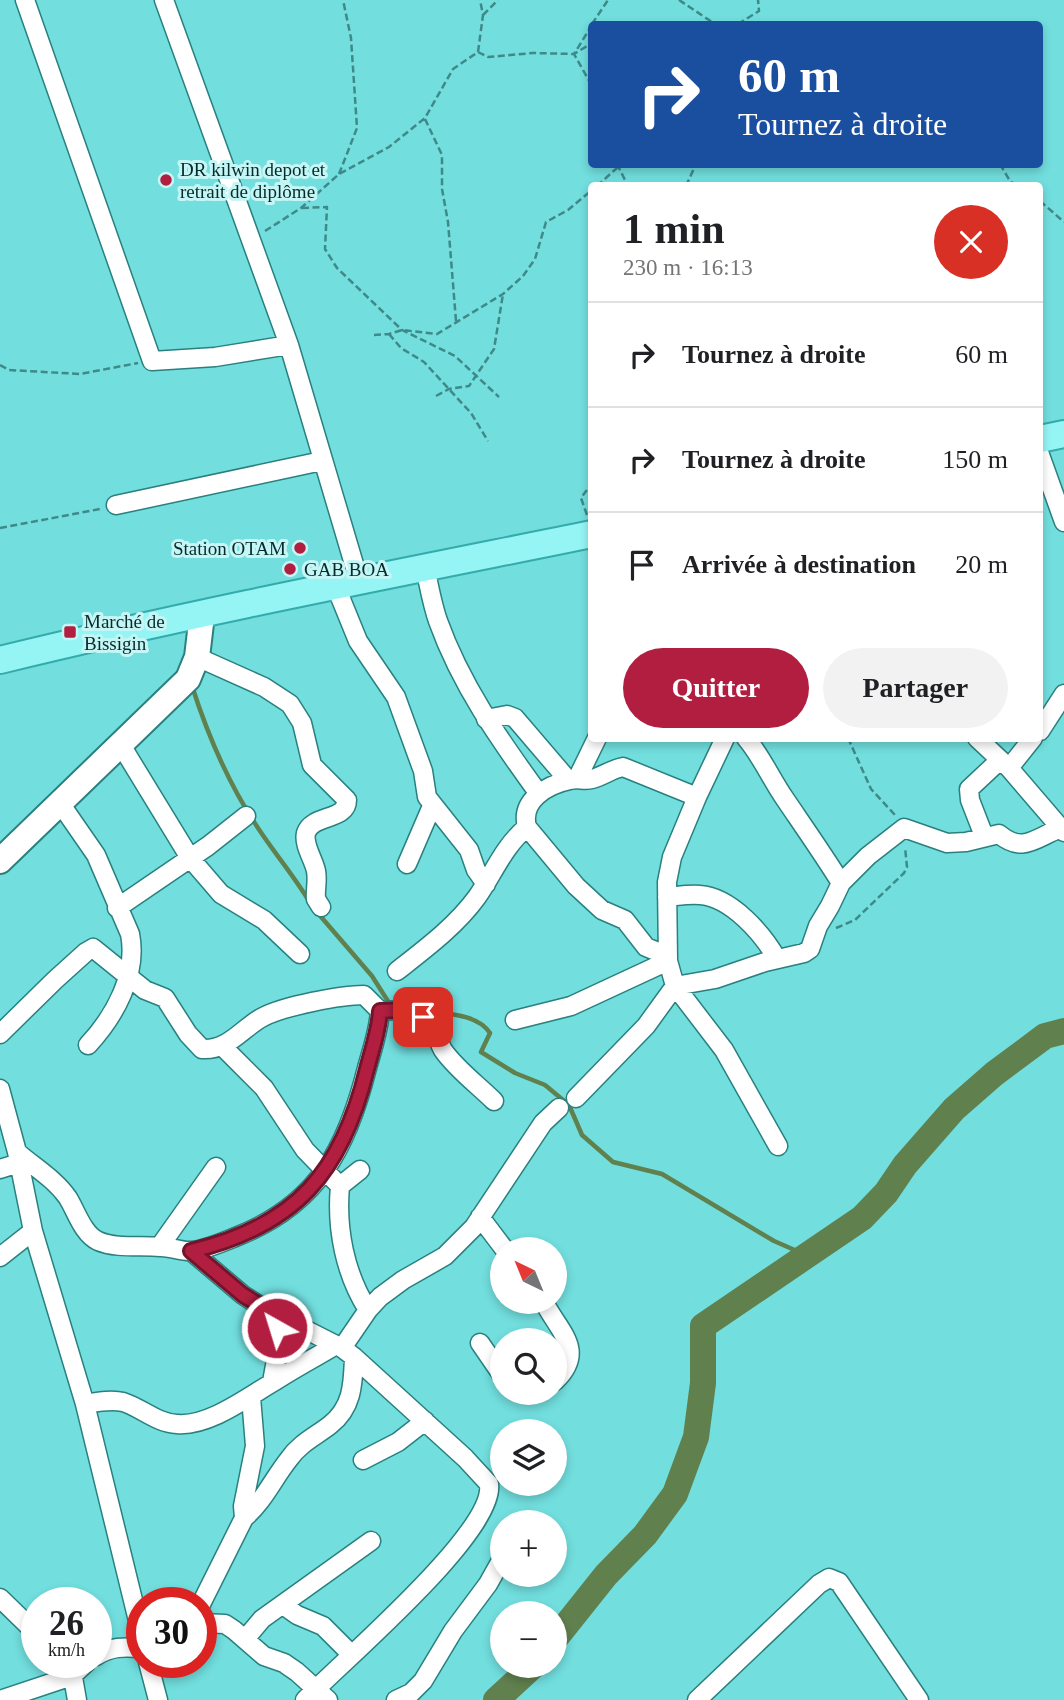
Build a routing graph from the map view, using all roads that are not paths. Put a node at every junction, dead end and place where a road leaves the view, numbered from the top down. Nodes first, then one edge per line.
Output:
1 (25, 0) edge
2 (164, 0) edge
3 (289, 345) junction
4 (1064, 434) edge
5 (1043, 438) edge
6 (322, 461) junction
7 (1043, 463) edge
8 (116, 505) road end
9 (1064, 522) edge
10 (588, 527) edge
11 (425, 568) junction
12 (348, 584) junction
13 (202, 615) junction
14 (197, 657) junction
15 (0, 660) edge
16 (1064, 694) edge
17 (1058, 718) edge
18 (486, 719) junction
19 (1043, 729) edge
20 (595, 742) edge
21 (723, 742) edge
22 (749, 742) edge
23 (981, 742) edge
24 (1029, 742) edge
25 (121, 745) junction
26 (1004, 764) junction
27 (573, 780) junction
28 (538, 794) junction
29 (697, 797) junction
30 (60, 803) junction
31 (432, 806) junction
32 (246, 816) dead end
33 (527, 827) junction
34 (1062, 830) edge
35 (984, 836) junction
36 (190, 858) junction
37 (0, 861) edge
38 (407, 864) dead end
39 (841, 883) junction
40 (486, 884) junction
41 (667, 897) junction
42 (321, 907) dead end
43 (117, 908) junction
44 (300, 954) dead end
45 (668, 958) junction
46 (777, 959) junction
47 (397, 971) dead end
48 (128, 977) junction
49 (675, 986) junction
50 (380, 1011) junction
51 (514, 1020) dead end
52 (0, 1034) edge
53 (88, 1045) dead end
54 (222, 1046) junction
55 (0, 1089) edge
56 (576, 1098) dead end
57 (494, 1101) dead end
58 (559, 1108) dead end
59 (778, 1146) dead end
60 (18, 1158) junction
61 (216, 1167) dead end
62 (0, 1169) edge
63 (325, 1170) junction
64 (360, 1170) dead end
65 (340, 1186) junction
66 (480, 1217) junction
67 (33, 1231) junction
68 (495, 1237) edge
69 (160, 1246) junction
70 (191, 1251) junction
71 (0, 1257) edge
72 (368, 1310) junction
73 (276, 1315) junction
74 (567, 1341) edge
75 (480, 1342) dead end
76 (344, 1350) junction
77 (490, 1357) edge
78 (567, 1362) edge
79 (272, 1382) junction
80 (251, 1397) junction
81 (85, 1404) junction
82 (425, 1421) junction
83 (363, 1460) dead end
84 (244, 1518) junction
85 (371, 1541) dead end
86 (490, 1580) edge
87 (130, 1587) edge
88 (210, 1587) edge
89 (0, 1598) edge
90 (283, 1605) junction
91 (21, 1618) edge
92 (217, 1624) edge
93 (246, 1638) junction
94 (352, 1655) junction
95 (51, 1678) edge
96 (73, 1678) edge
97 (152, 1678) edge
98 (316, 1696) edge
99 (1, 1700) edge
100 (77, 1700) edge
101 (158, 1700) edge
102 (396, 1700) edge
103 (697, 1700) edge
104 (919, 1700) edge

1 - 3 street
2 - 3 street
3 - 6 street
4 - 5 main road
6 - 8 street
6 - 12 street
7 - 9 street
10 - 11 main road
11 - 12 main road
11 - 18 street
12 - 13 main road
12 - 31 street
13 - 14 street
13 - 15 main road
14 - 25 street
14 - 42 street
16 - 17 street
17 - 19 street
18 - 27 street
18 - 28 street
20 - 27 street
21 - 29 street
22 - 39 street
23 - 26 street
24 - 26 street
25 - 30 street
25 - 36 street
26 - 34 street
26 - 35 street
27 - 28 street
27 - 29 street
28 - 33 street
29 - 41 street
30 - 37 street
30 - 43 street
31 - 38 street
31 - 40 street
32 - 36 street
33 - 40 street
33 - 45 street
34 - 35 street
35 - 39 street
36 - 43 street
36 - 44 street
39 - 46 street
40 - 47 street
41 - 45 street
41 - 46 street
43 - 48 street
45 - 49 street
45 - 51 street
46 - 49 street
48 - 52 street
48 - 53 street
48 - 54 street
49 - 56 street
49 - 59 street
50 - 54 street
50 - 57 street
50 - 63 street
54 - 63 street
55 - 60 street
58 - 66 street
60 - 62 street
60 - 67 street
60 - 69 street
61 - 69 street
63 - 65 street
63 - 70 street
64 - 65 street
65 - 72 street
66 - 68 street
66 - 72 street
67 - 71 street
67 - 81 street
69 - 70 street
70 - 73 street
72 - 76 street
73 - 76 street
73 - 79 street
74 - 78 street
75 - 77 street
76 - 79 street
76 - 82 street
76 - 84 street
79 - 80 street
80 - 81 street
80 - 84 street
81 - 87 street
82 - 83 street
82 - 94 street
84 - 88 street
85 - 90 street
86 - 102 street
89 - 91 street
90 - 93 street
90 - 94 street
92 - 93 street
93 - 98 street
94 - 98 street
95 - 99 street
96 - 100 street
97 - 101 street
103 - 104 street

